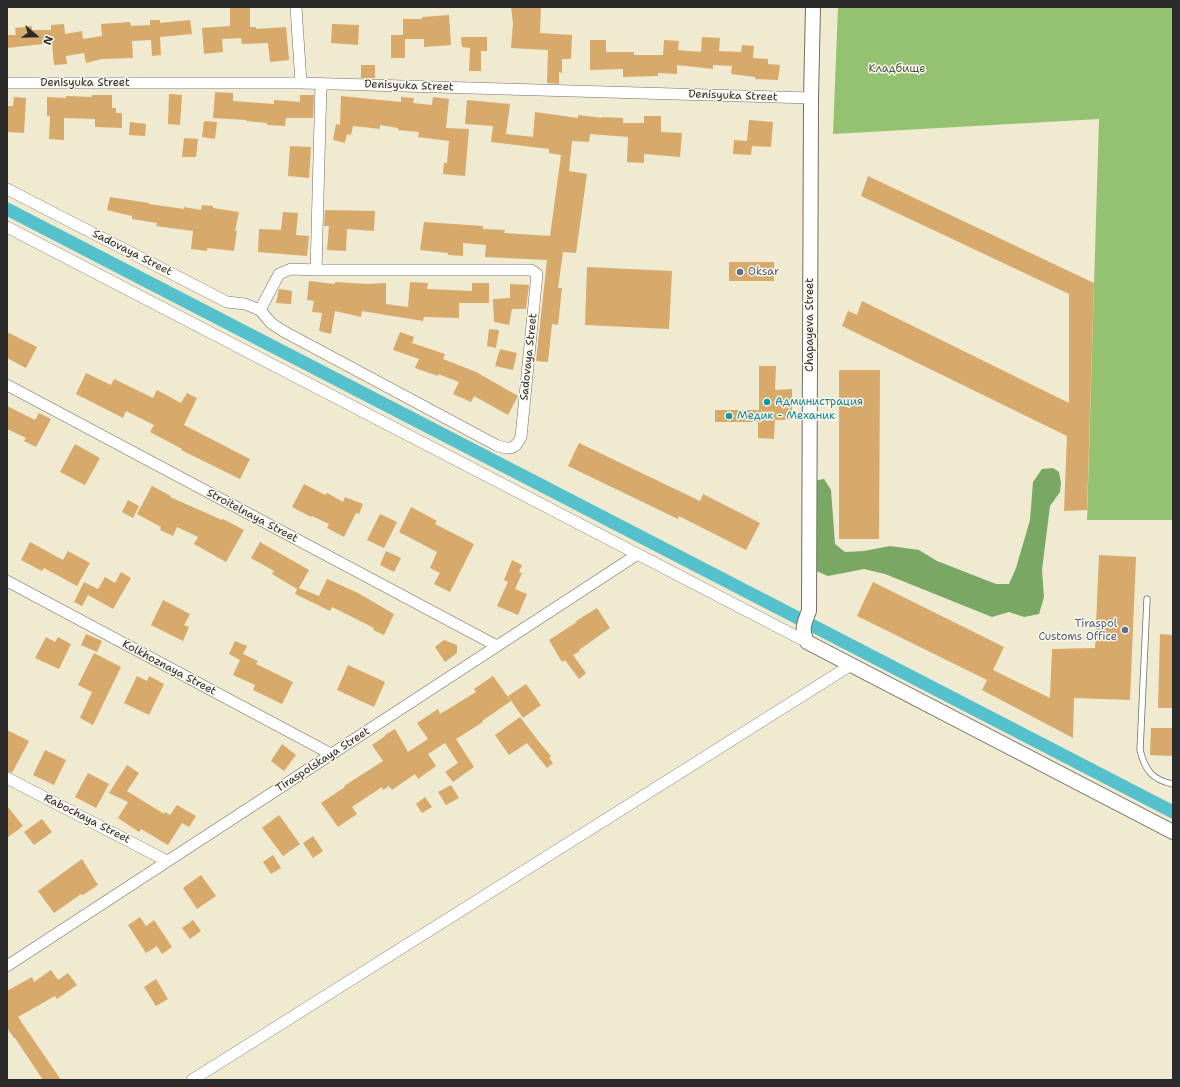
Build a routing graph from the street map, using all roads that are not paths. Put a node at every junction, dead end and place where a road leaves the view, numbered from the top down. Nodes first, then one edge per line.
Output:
1 (296, 7) edge
2 (814, 7) edge
3 (7, 83) edge
4 (301, 83) junction
5 (321, 84) junction
6 (811, 98) junction
7 (7, 189) edge
8 (7, 227) edge
9 (316, 270) junction
10 (260, 310) junction
11 (7, 385) edge
12 (638, 554) junction
13 (7, 581) edge
14 (1147, 599) dead end
15 (807, 642) junction
16 (497, 646) junction
17 (851, 665) junction
18 (331, 754) junction
19 (7, 778) edge
20 (1173, 784) edge
21 (1173, 832) edge
22 (167, 861) junction
23 (7, 966) edge
24 (192, 1080) edge

1 - 4 street
2 - 6 street, Chapayeva Street
3 - 4 street, Denisyuka Street
4 - 5 street, Denisyuka Street
5 - 6 street, Denisyuka Street
5 - 9 street
6 - 15 street, Chapayeva Street
7 - 10 street, Sadovaya Street
8 - 12 street
9 - 10 street, Sadovaya Street
9 - 10 street, Sadovaya Street
11 - 16 street, Stroitelnaya Street
12 - 15 street
12 - 16 street, Tiraspolskaya Street
13 - 18 street, Kolkhoznaya Street
14 - 20 lane
15 - 17 street
16 - 18 street, Tiraspolskaya Street
17 - 21 street
17 - 24 street
18 - 22 street, Tiraspolskaya Street
19 - 22 street, Rabochaya Street
22 - 23 street, Tiraspolskaya Street

